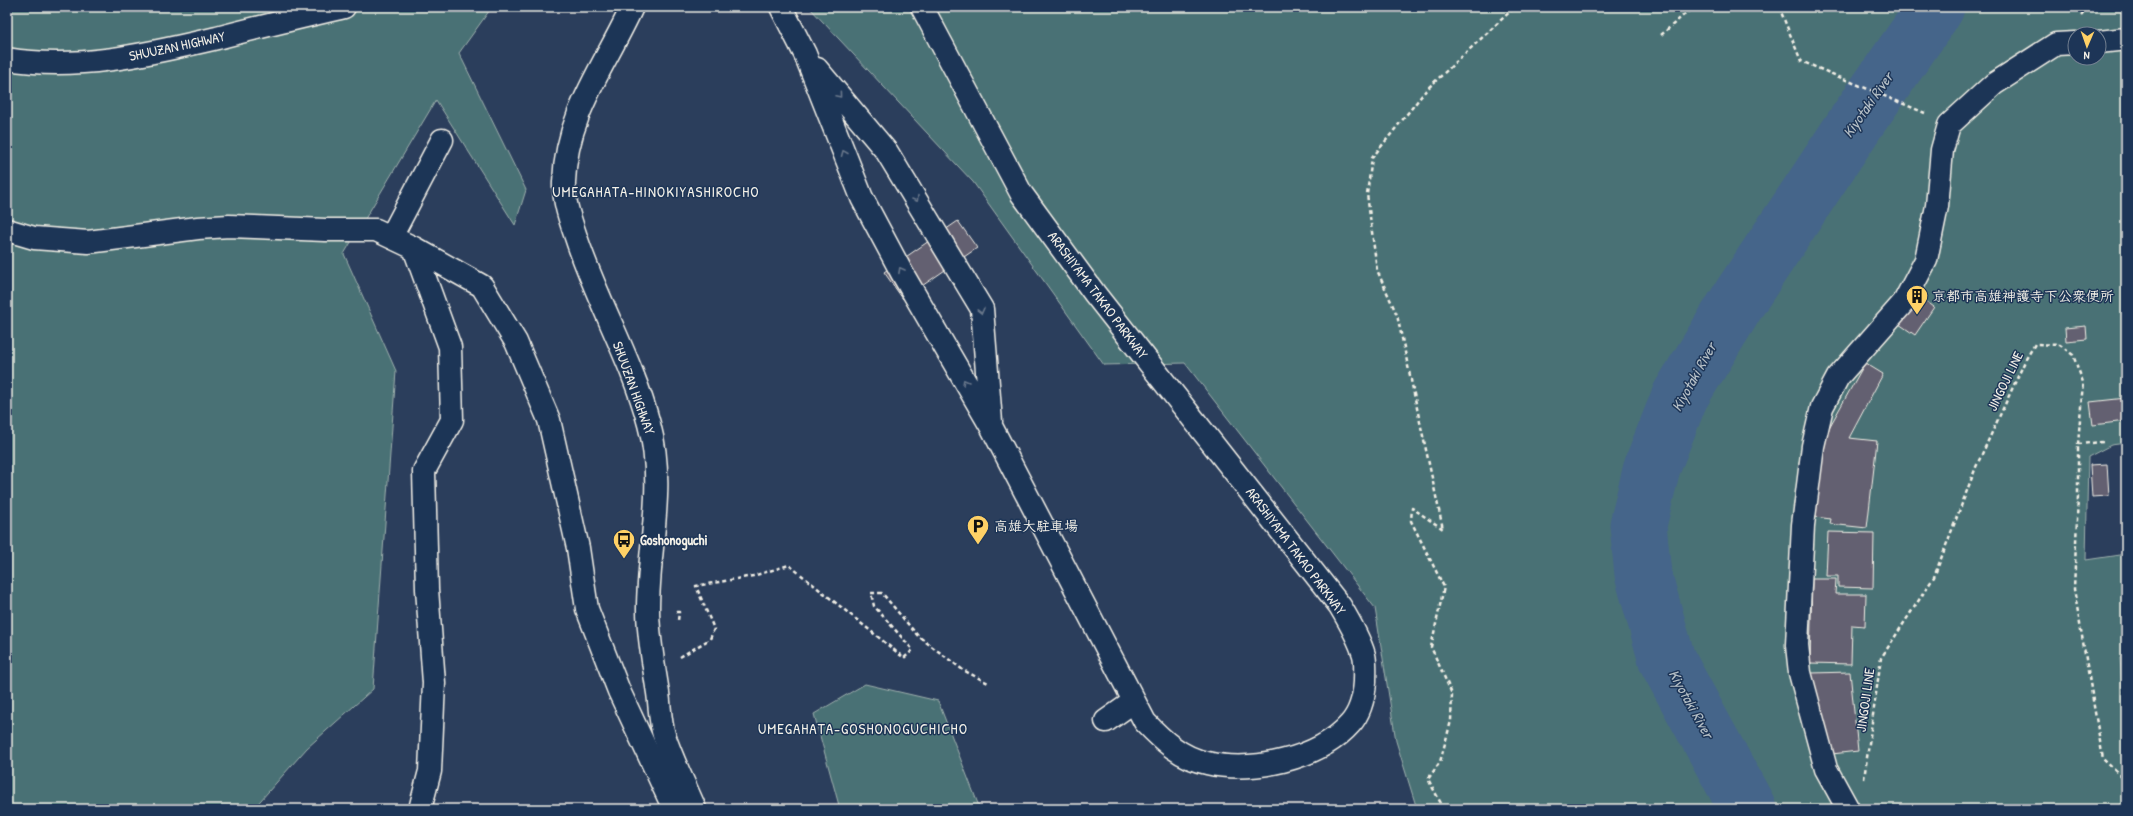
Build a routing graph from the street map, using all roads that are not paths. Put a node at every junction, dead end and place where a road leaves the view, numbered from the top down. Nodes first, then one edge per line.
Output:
1 (344, 7) edge
2 (632, 7) edge
3 (781, 7) edge
4 (922, 7) edge
5 (2126, 39) edge
6 (2107, 41) edge
7 (2065, 44) edge
8 (805, 54) junction
9 (7, 60) edge
10 (442, 140) dead end
11 (7, 230) edge
12 (383, 233) junction
13 (414, 248) junction
14 (992, 428) junction
15 (1133, 702) junction
16 (1106, 721) dead end
17 (420, 809) edge
18 (674, 809) edge
19 (695, 809) edge
20 (1848, 809) edge

1 - 9 main road, SHUUZAN HIGHWAY
2 - 19 main road, SHUUZAN HIGHWAY
3 - 8 main road, ARASHIYAMA TAKAO PARKWAY
4 - 15 main road, ARASHIYAMA TAKAO PARKWAY
5 - 6 main road
7 - 20 main road
14 -> 8 main road, ARASHIYAMA TAKAO PARKWAY
8 -> 14 main road, ARASHIYAMA TAKAO PARKWAY
10 - 12 main road
11 - 12 main road
12 - 13 main road
13 - 17 main road
13 - 18 main road
14 - 15 main road, ARASHIYAMA TAKAO PARKWAY
15 - 16 main road

